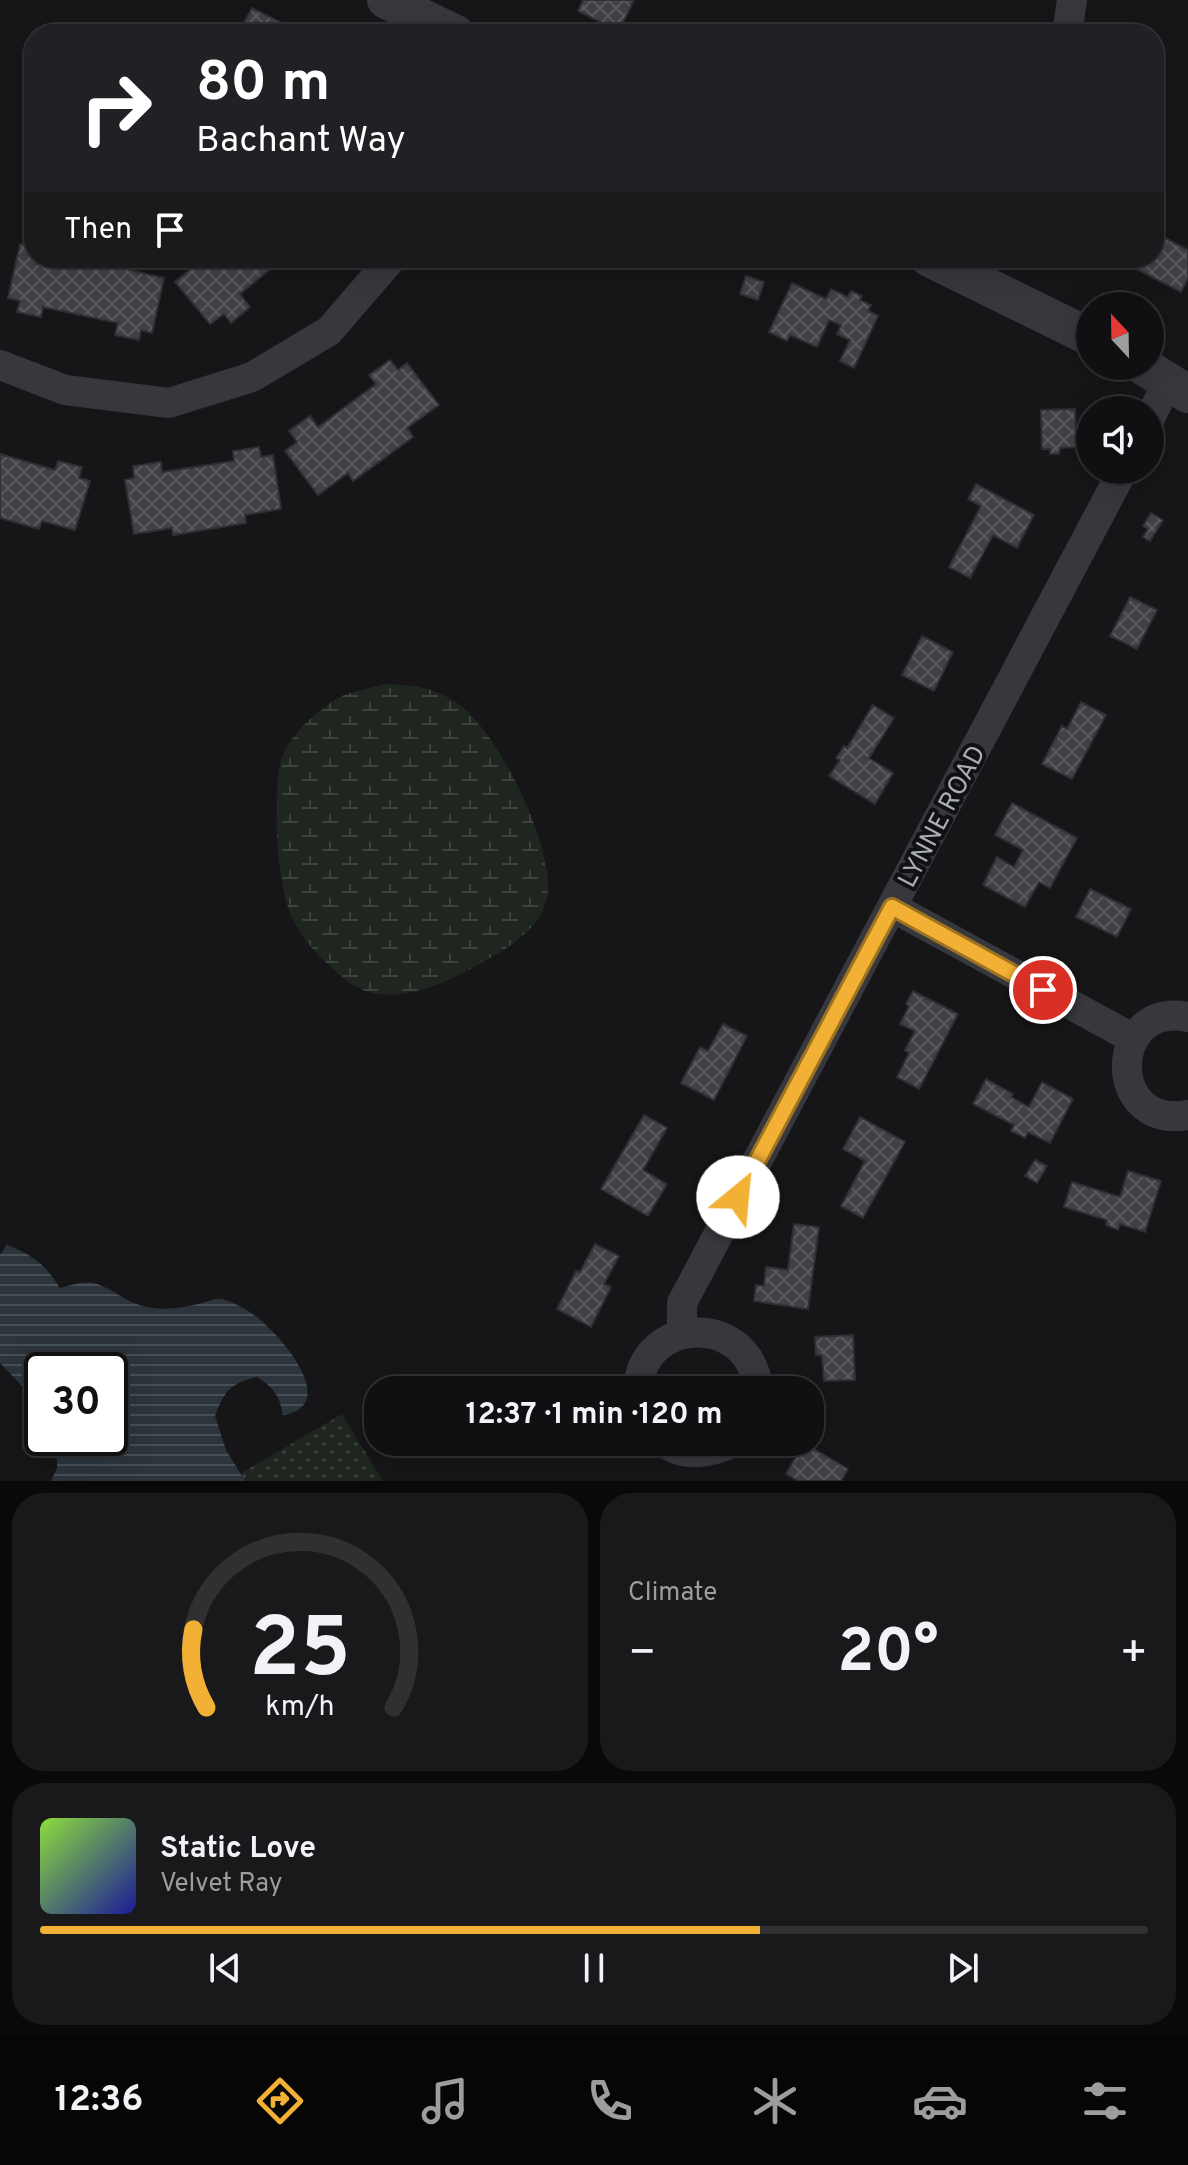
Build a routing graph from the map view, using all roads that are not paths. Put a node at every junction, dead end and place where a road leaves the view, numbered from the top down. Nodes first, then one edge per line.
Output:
1 (386, 0) edge
2 (1072, 0) edge
3 (435, 24) edge
4 (1068, 24) edge
5 (383, 268) edge
6 (962, 268) edge
7 (1076, 329) edge
8 (0, 365) edge
9 (1116, 484) edge
10 (892, 907) junction
11 (1188, 1017) edge
12 (1134, 1039) junction
13 (1188, 1115) edge
14 (682, 1334) junction
15 (642, 1376) edge
16 (757, 1376) edge

1 - 3 street
2 - 4 street
5 - 8 street
6 - 7 street
9 - 10 street, LYNNE ROAD
10 - 12 street
10 - 14 street, LYNNE ROAD
11 - 12 street
12 - 13 street
14 - 15 street
14 - 16 street

